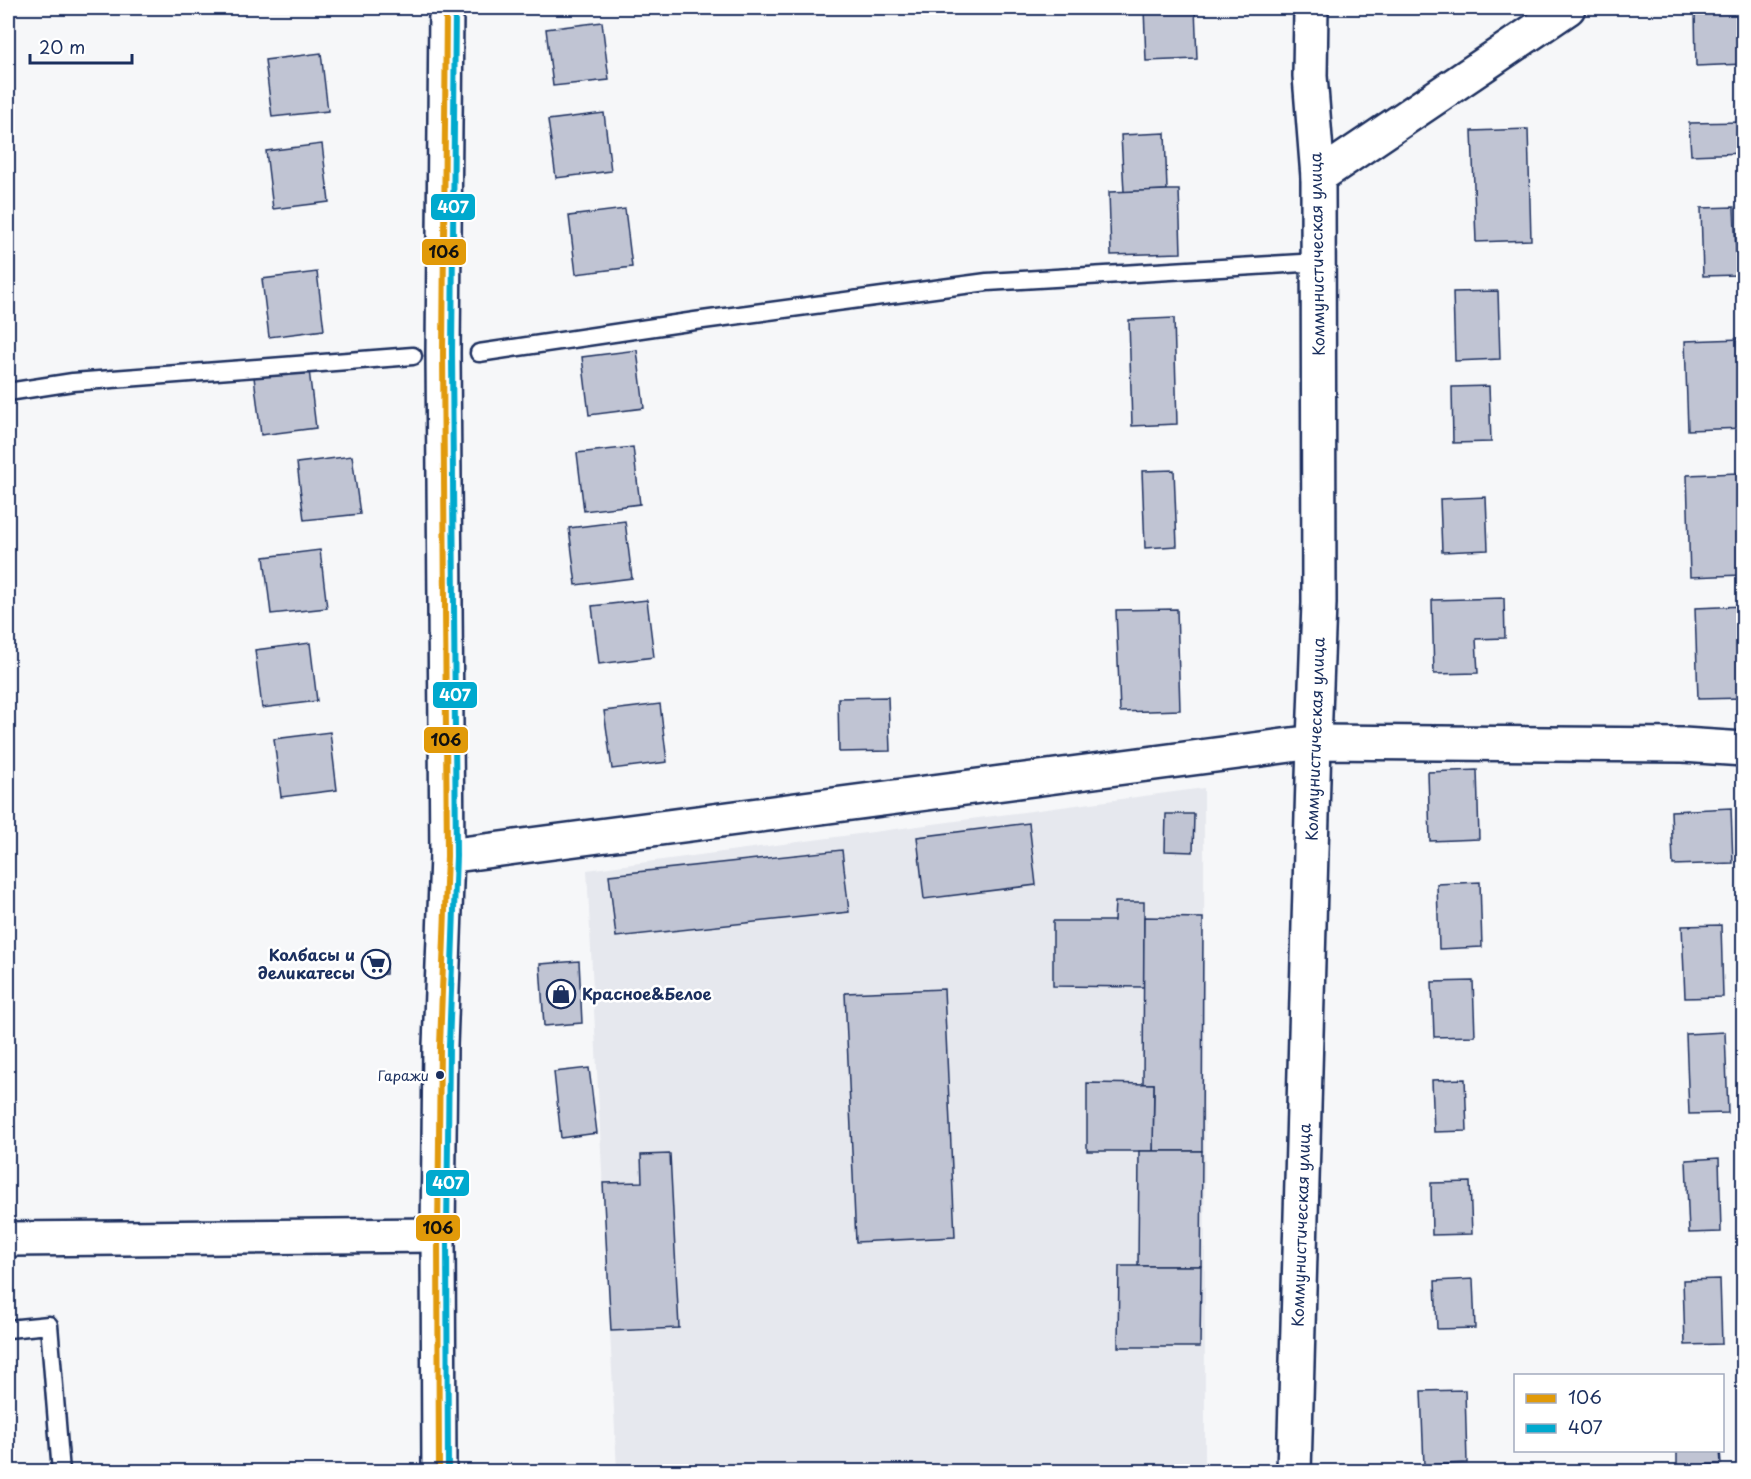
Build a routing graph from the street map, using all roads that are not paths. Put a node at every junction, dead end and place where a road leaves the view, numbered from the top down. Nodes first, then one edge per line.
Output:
1 (446, 8) edge
2 (1311, 8) edge
3 (1568, 8) edge
4 (1318, 177) junction
5 (1319, 262) junction
6 (479, 353) dead end
7 (413, 356) dead end
8 (8, 392) edge
9 (1314, 742) junction
10 (1743, 749) edge
11 (447, 856) junction
12 (438, 1236) junction
13 (8, 1239) edge
14 (8, 1329) edge
15 (61, 1472) edge
16 (439, 1472) edge
17 (1294, 1472) edge

1 - 11 street
2 - 4 street, Коммунистическая улица
3 - 4 street
4 - 5 street, Коммунистическая улица
5 - 6 lane
5 - 9 street, Коммунистическая улица
7 - 8 lane
9 - 10 street
9 - 11 street
9 - 17 street, Коммунистическая улица
11 - 12 street
12 - 13 street
12 - 16 street
14 - 15 lane

